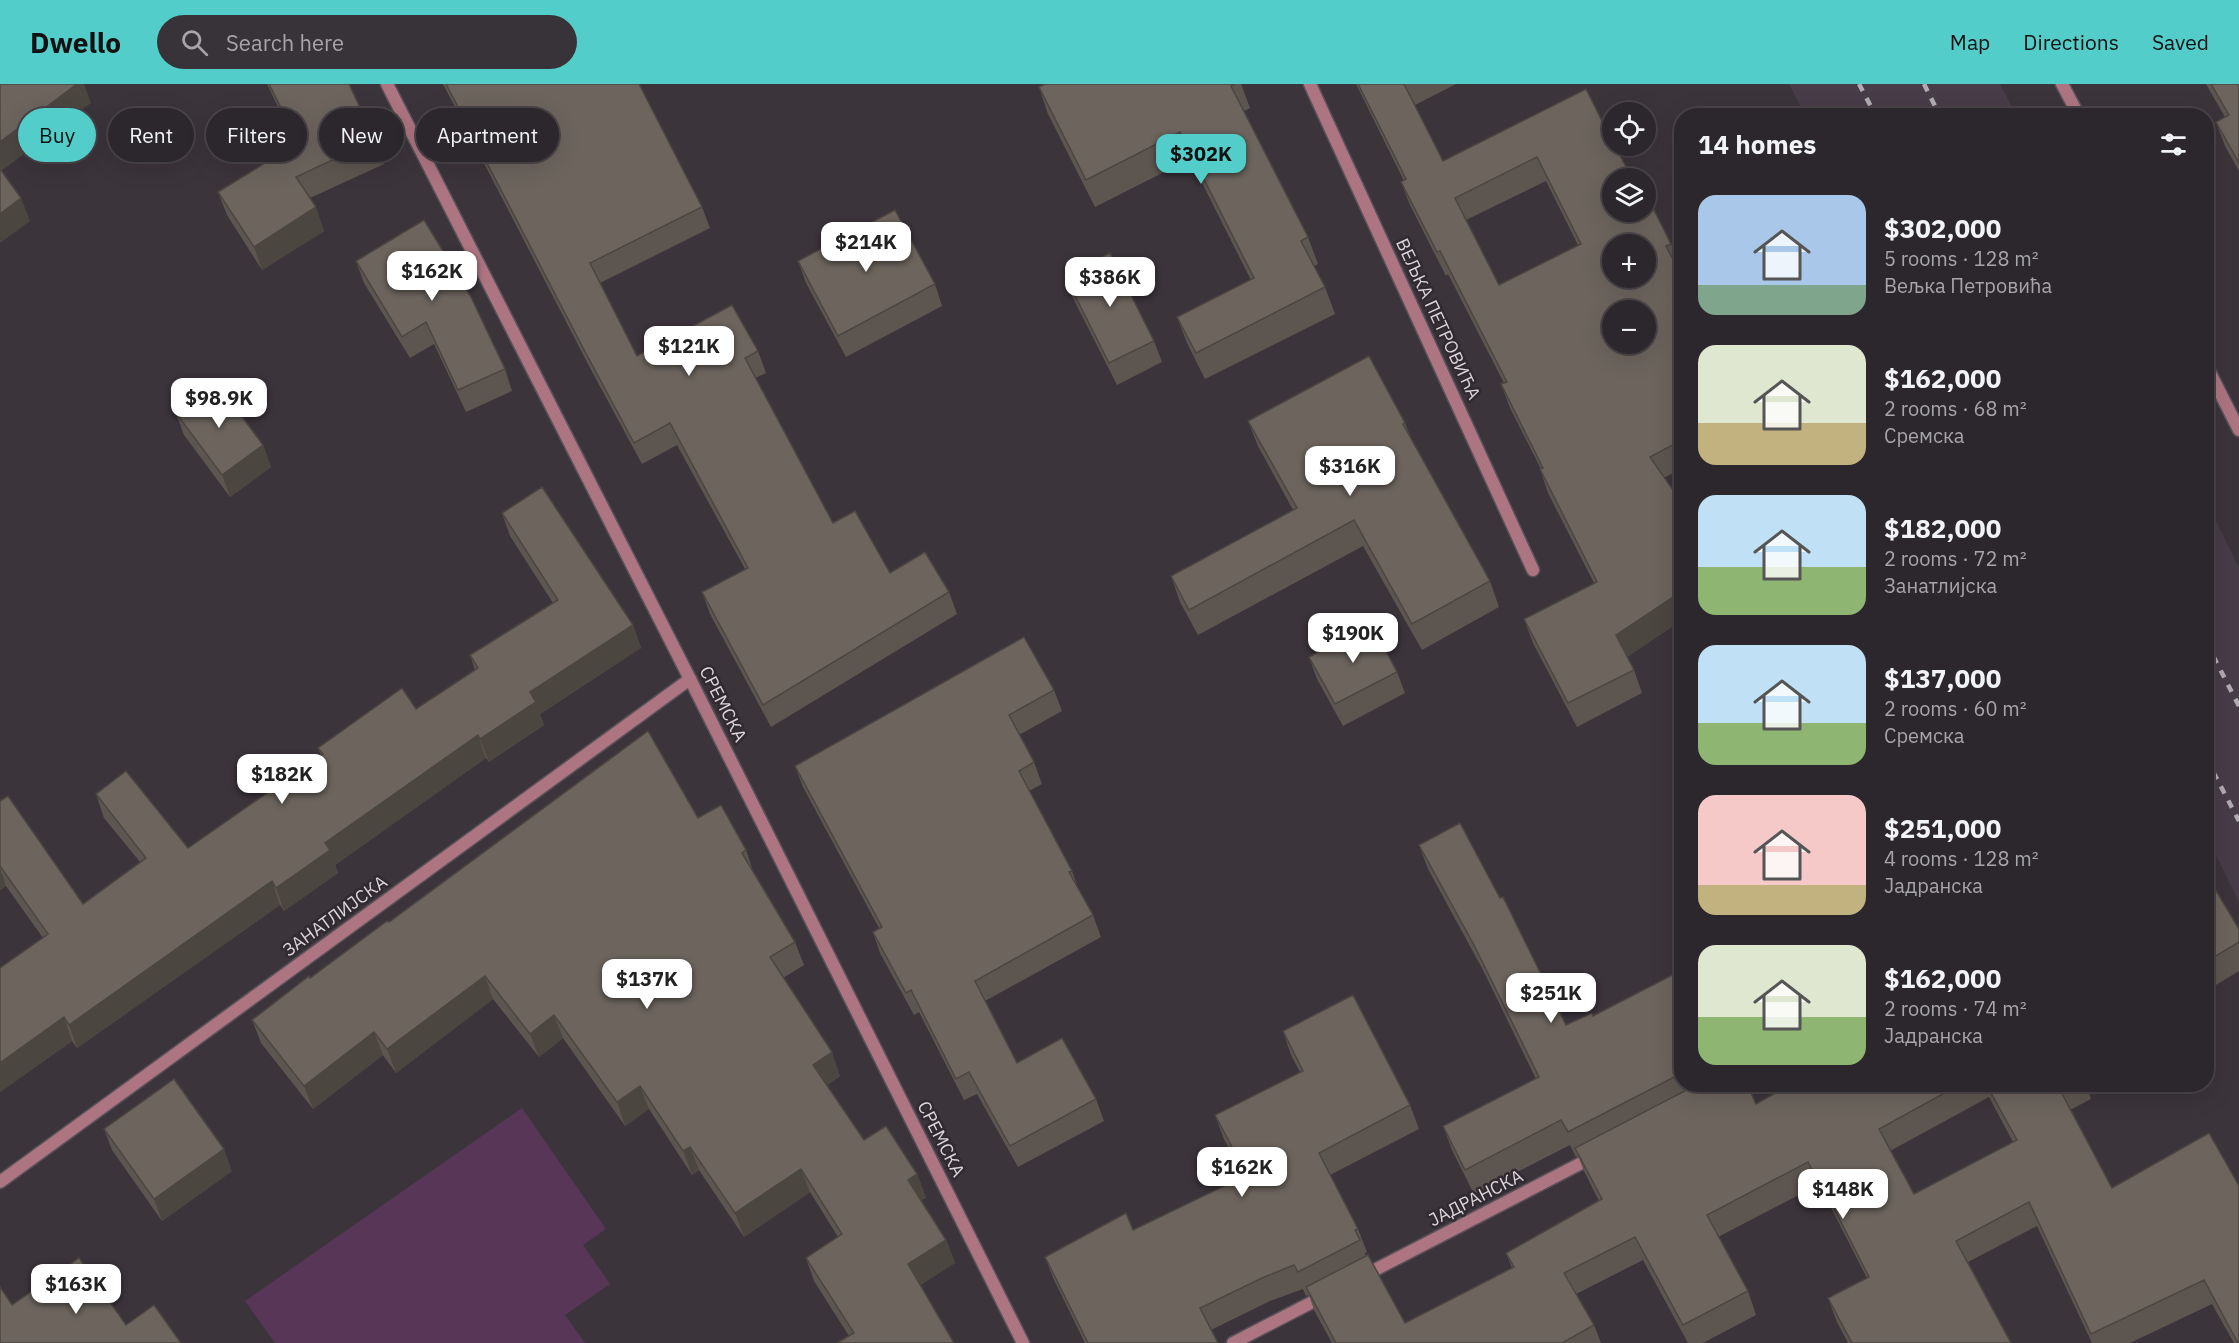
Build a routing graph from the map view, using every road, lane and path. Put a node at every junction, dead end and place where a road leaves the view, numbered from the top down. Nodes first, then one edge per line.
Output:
1 (387, 84) edge
2 (1310, 84) edge
3 (2062, 84) edge
4 (2075, 108) edge
5 (2214, 381) edge
6 (2239, 430) edge
7 (1533, 570) dead end
8 (690, 679) junction
9 (1610, 1149) edge
10 (0, 1182) edge
11 (1023, 1343) edge
12 (1233, 1343) edge

1 - 8 street, СРЕМСКА
2 - 7 street, ВЕЉКА ПЕТРОВИЋА
3 - 4 street
5 - 6 street
8 - 10 street, ЗАНАТЛИЈСКА
8 - 11 street, СРЕМСКА
9 - 12 street, ЈАДРАНСКА

